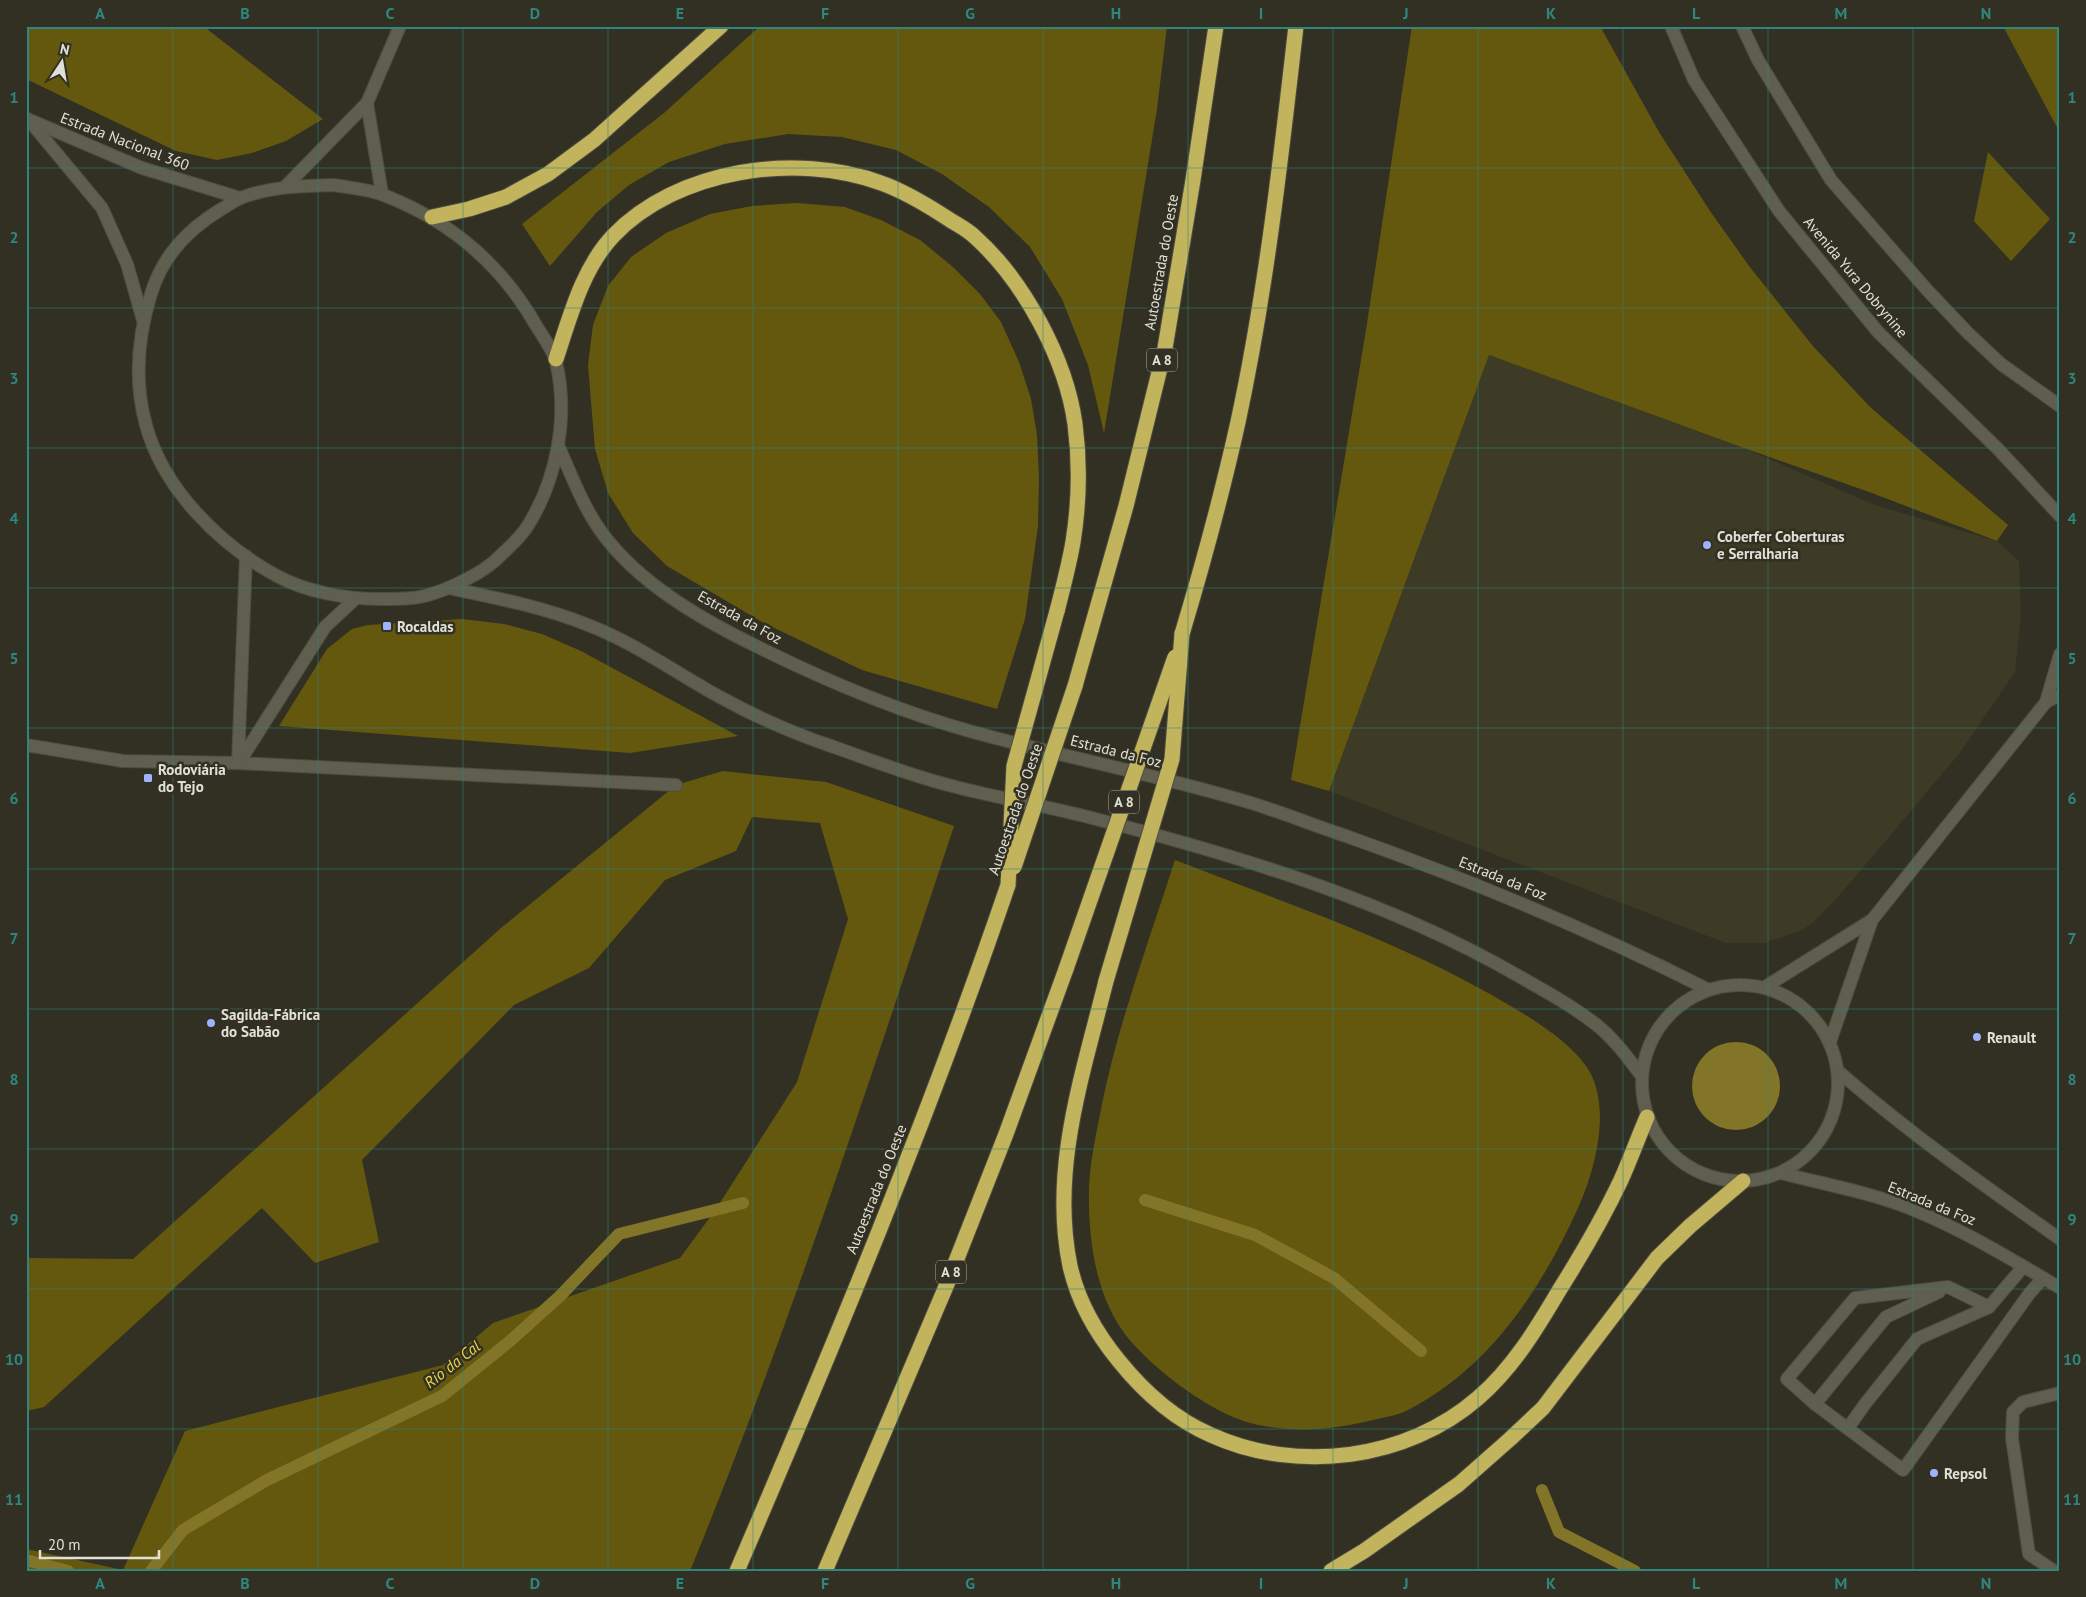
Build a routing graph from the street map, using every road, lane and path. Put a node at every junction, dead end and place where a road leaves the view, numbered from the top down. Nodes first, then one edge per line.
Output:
1 (400, 26) edge
2 (720, 26) edge
3 (1216, 26) edge
4 (1296, 26) edge
5 (1671, 26) edge
6 (1742, 26) edge
7 (367, 103) junction
8 (27, 119) edge
9 (286, 186) junction
10 (382, 194) junction
11 (240, 198) junction
12 (432, 218) junction
13 (143, 320) junction
14 (556, 359) junction
15 (2060, 406) edge
16 (558, 445) junction
17 (2060, 516) edge
18 (246, 556) junction
19 (449, 588) junction
20 (355, 599) junction
21 (1182, 634) junction
22 (2060, 654) edge
23 (2060, 695) edge
24 (2046, 702) junction
25 (26, 745) edge
26 (238, 763) junction
27 (676, 785) dead end
28 (1008, 885) junction
29 (1872, 920) junction
30 (1765, 987) junction
31 (1709, 990) junction
32 (1830, 1042) junction
33 (1838, 1070) junction
34 (1641, 1075) junction
35 (1647, 1117) junction
36 (1781, 1173) junction
37 (1743, 1182) junction
38 (2060, 1239) edge
39 (2023, 1267) junction
40 (2043, 1278) junction
41 (1948, 1287) junction
42 (2060, 1288) edge
43 (1989, 1307) junction
44 (2060, 1393) edge
45 (1815, 1404) junction
46 (1848, 1428) junction
47 (737, 1571) edge
48 (825, 1571) edge
49 (1331, 1571) edge
50 (2054, 1571) edge

1 - 7 main road
2 - 12 highway
3 - 28 highway, Autoestrada do Oeste / A 8, bridge
4 - 21 highway, A 8
5 - 17 main road, Avenida Yura Dobrynine
6 - 15 main road
7 - 9 main road
7 - 10 main road
8 - 11 main road, Estrada Nacional 360
8 - 13 main road, Estrada Nacional 360
9 - 10 main road
9 - 11 main road
10 - 12 main road
11 - 13 main road
12 - 14 main road
13 - 18 main road
14 - 16 main road
14 - 28 highway, bridge
16 - 19 main road
16 - 31 main road, Estrada da Foz
18 - 20 main road
18 - 26 main road
19 - 20 main road
19 - 34 main road
20 - 26 main road
21 - 35 highway, bridge
21 - 48 highway, A 8, bridge
22 - 24 main road
23 - 24 main road
24 - 29 main road
25 - 26 main road
26 - 27 main road
28 - 47 highway, Autoestrada do Oeste / A 8
29 - 30 main road
29 - 32 main road
30 - 31 main road
30 - 32 main road
31 - 34 main road
32 - 33 main road
33 - 36 main road
33 - 38 main road
34 - 35 main road
35 - 37 main road
36 - 37 main road
36 - 39 main road, Estrada da Foz
37 - 49 highway
39 - 40 main road, Estrada da Foz
39 - 43 main road
40 - 42 main road, Estrada da Foz
40 - 46 main road
41 - 43 main road
41 - 45 main road
41 - 45 main road
43 - 46 main road
44 - 50 main road
45 - 46 main road

